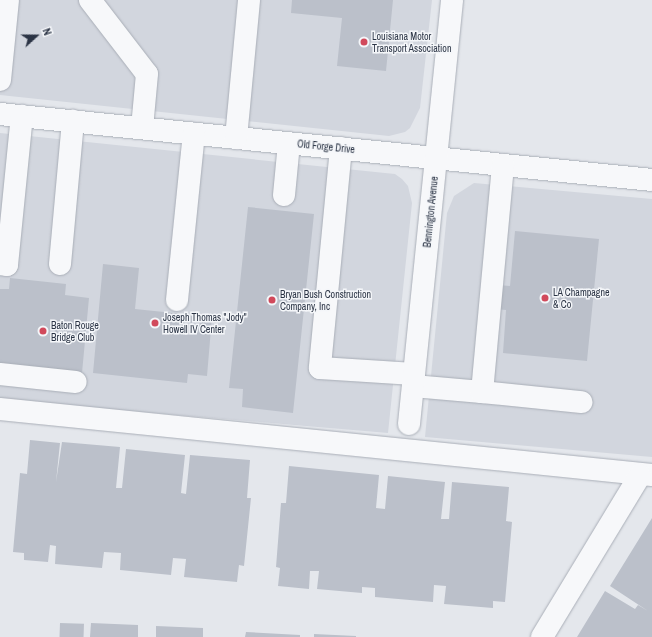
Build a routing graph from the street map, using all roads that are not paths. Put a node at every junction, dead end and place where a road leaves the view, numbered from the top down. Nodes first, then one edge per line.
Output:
1 (8, 0) edge
2 (90, 0) edge
3 (249, 0) edge
4 (452, 0) edge
5 (0, 80) edge
6 (0, 114) edge
7 (22, 116) junction
8 (73, 121) junction
9 (142, 128) junction
10 (194, 134) junction
11 (236, 138) junction
12 (289, 143) junction
13 (341, 148) junction
14 (436, 158) junction
15 (504, 165) junction
16 (652, 180) edge
17 (284, 196) dead end
18 (0, 264) edge
19 (60, 264) dead end
20 (177, 300) dead end
21 (0, 374) edge
22 (413, 380) junction
23 (76, 382) dead end
24 (482, 392) junction
25 (581, 402) dead end
26 (0, 409) edge
27 (409, 424) dead end
28 (646, 475) edge
29 (542, 637) edge

1 - 5 street
2 - 9 street
3 - 11 street
4 - 14 street, Bennington Avenue
6 - 7 street, Old Forge Drive
7 - 8 street, Old Forge Drive
7 - 18 street
8 - 9 street, Old Forge Drive
8 - 19 street
9 - 10 street, Old Forge Drive
10 - 11 street, Old Forge Drive
10 - 20 street
11 - 12 street, Old Forge Drive
12 - 13 street, Old Forge Drive
12 - 17 street
13 - 14 street, Old Forge Drive
13 - 22 street
14 - 15 street, Old Forge Drive
14 - 22 street, Bennington Avenue
15 - 16 street, Old Forge Drive
15 - 24 street
21 - 23 street
22 - 24 street
22 - 27 street, Bennington Avenue
24 - 25 street
26 - 28 street
28 - 29 street

